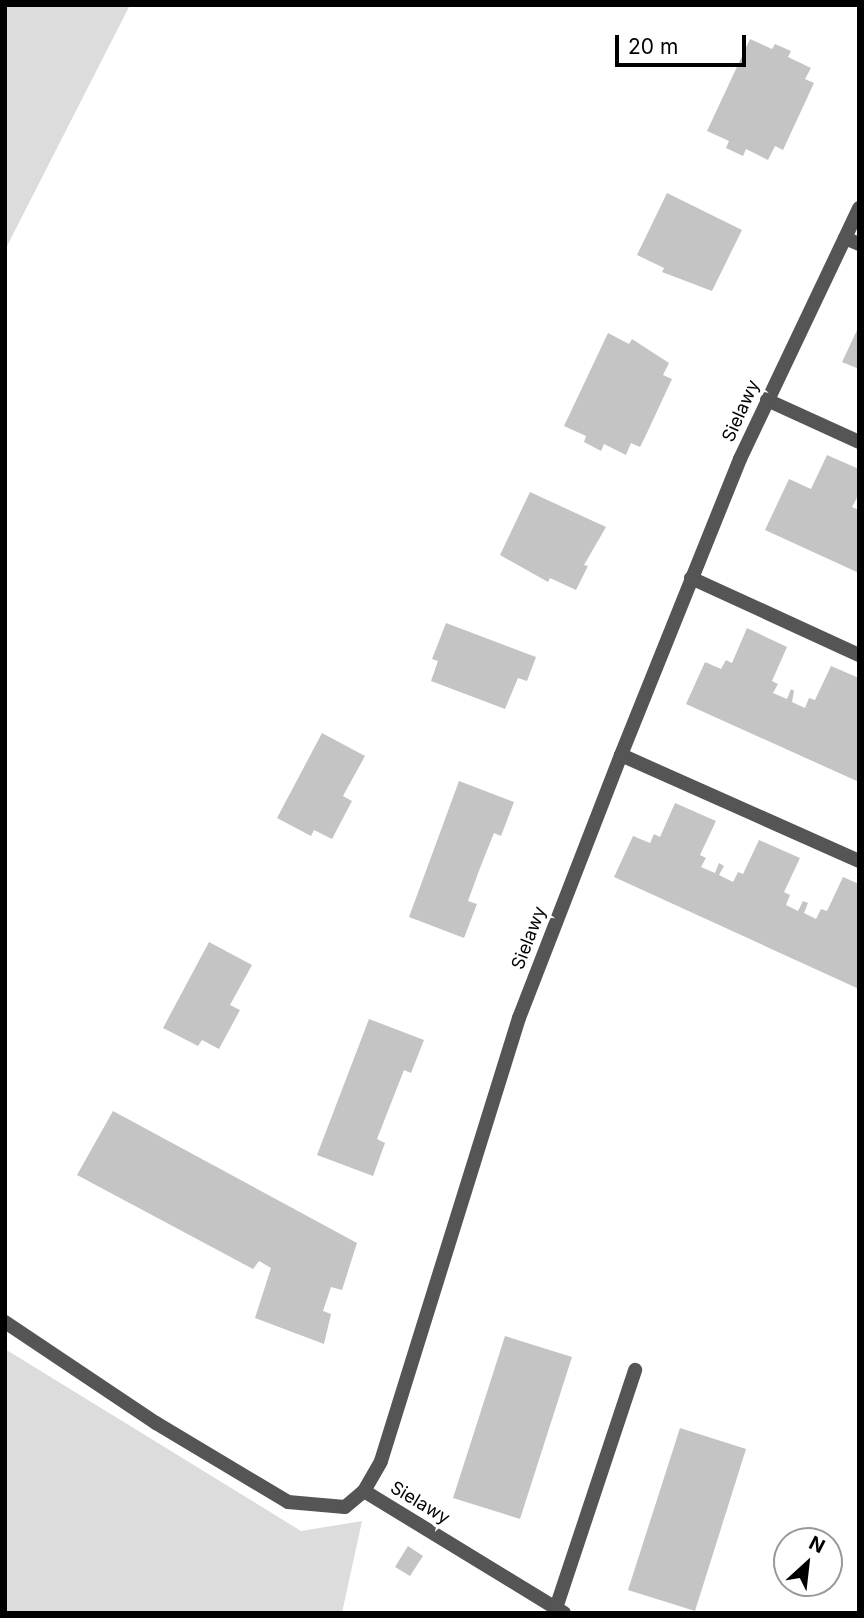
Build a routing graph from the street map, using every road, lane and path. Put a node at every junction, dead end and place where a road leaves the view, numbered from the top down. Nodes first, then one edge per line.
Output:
1 (859, 208) edge
2 (845, 238) junction
3 (859, 244) edge
4 (767, 400) junction
5 (859, 442) edge
6 (691, 578) junction
7 (859, 654) edge
8 (621, 755) junction
9 (859, 861) edge
10 (5, 1322) edge
11 (635, 1370) dead end
12 (365, 1491) junction
13 (560, 1610) edge

1 - 2 street, Sielawy
2 - 3 street
2 - 4 street, Sielawy
4 - 5 street
4 - 6 street, Sielawy
6 - 7 street
6 - 8 street, Sielawy
8 - 9 street
8 - 12 street, Sielawy
10 - 12 street
11 - 13 street, Sielawy
12 - 13 street, Sielawy

